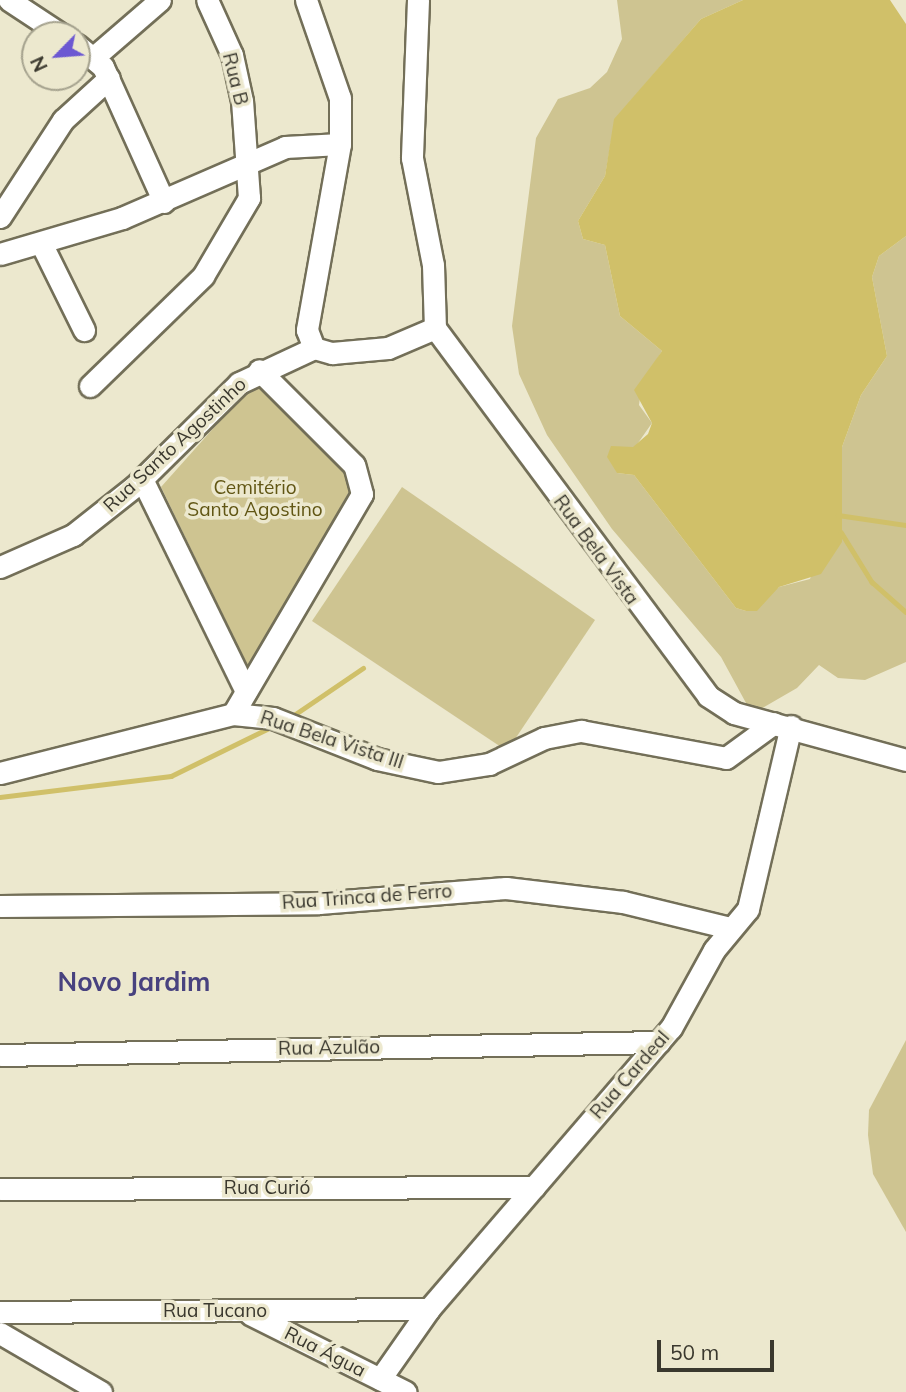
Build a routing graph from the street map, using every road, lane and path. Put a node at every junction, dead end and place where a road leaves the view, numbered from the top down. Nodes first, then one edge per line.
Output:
1 (160, 0) edge
2 (207, 0) edge
3 (306, 0) edge
4 (418, 0) edge
5 (14, 1) edge
6 (42, 21) edge
7 (91, 48) edge
8 (91, 57) edge
9 (109, 78) junction
10 (340, 144) junction
11 (247, 162) junction
12 (164, 202) junction
13 (0, 217) edge
14 (42, 245) junction
15 (2, 251) edge
16 (435, 328) junction
17 (84, 330) dead end
18 (314, 348) junction
19 (259, 370) junction
20 (90, 386) dead end
21 (142, 479) junction
22 (0, 567) edge
23 (246, 691) junction
24 (233, 714) junction
25 (782, 724) junction
26 (906, 760) edge
27 (0, 773) edge
28 (0, 906) edge
29 (730, 928) junction
30 (659, 1042) junction
31 (0, 1055) edge
32 (534, 1187) junction
33 (0, 1189) edge
34 (429, 1309) junction
35 (244, 1311) junction
36 (0, 1312) edge
37 (0, 1333) edge
38 (380, 1379) junction
39 (101, 1392) edge
40 (406, 1392) edge

1 - 7 street
2 - 11 street, Rua B
3 - 10 street
4 - 16 street
5 - 6 street
8 - 9 street
9 - 12 street
9 - 13 street
10 - 11 street
10 - 18 street
11 - 12 street
11 - 20 street, Rua B
12 - 14 street
14 - 15 street
14 - 17 street
16 - 18 street, Rua Santo Agostinho
16 - 25 street, Rua Bela Vista
18 - 19 street, Rua Santo Agostinho
19 - 21 street, Rua Santo Agostinho
19 - 23 street
21 - 22 street, Rua Santo Agostinho
21 - 23 street
23 - 24 street
24 - 25 street, Rua Bela Vista III
24 - 27 street, Rua Bela Vista III
25 - 26 street, Rua Bela Vista
25 - 29 street, Rua Cardeal
28 - 29 street, Rua Trinca de Ferro
29 - 30 street, Rua Cardeal
30 - 31 street, Rua Azulão
30 - 32 street, Rua Cardeal
32 - 33 street, Rua Curió
32 - 34 street, Rua Cardeal
34 - 35 street, Rua Tucano
34 - 38 street, Rua Cardeal
35 - 36 street, Rua Tucano
35 - 38 street, Rua Água
37 - 39 street
38 - 40 street, Rua Água

